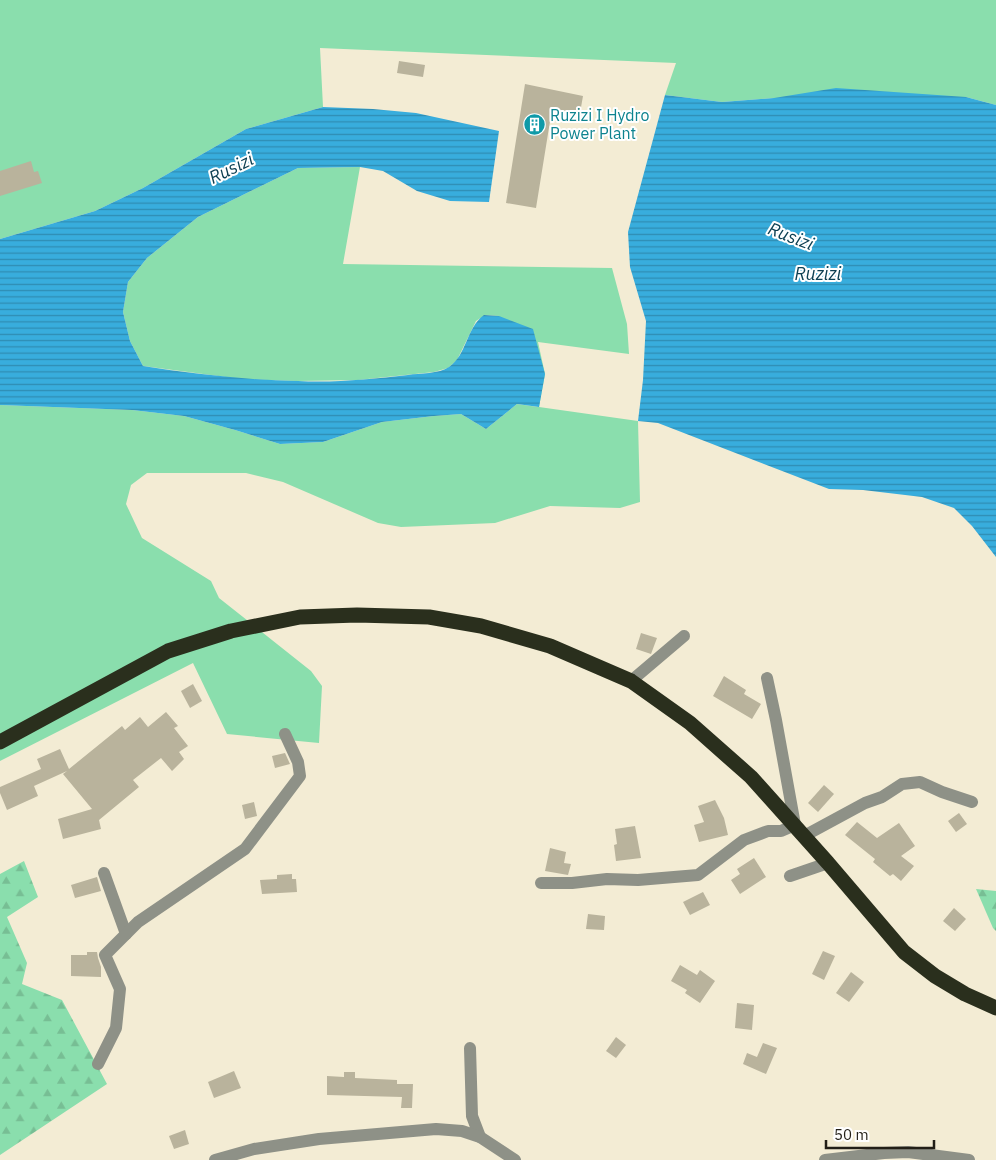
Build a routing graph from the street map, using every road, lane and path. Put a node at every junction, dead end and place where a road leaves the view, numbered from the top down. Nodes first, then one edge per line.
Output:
1 (684, 636) dead end
2 (767, 678) dead end
3 (631, 681) junction
4 (285, 734) dead end
5 (0, 742) edge
6 (972, 802) dead end
7 (799, 830) junction
8 (828, 863) junction
9 (104, 873) dead end
10 (790, 876) dead end
11 (541, 883) dead end
12 (126, 934) junction
13 (996, 1008) edge
14 (470, 1048) dead end
15 (98, 1064) dead end
16 (480, 1137) junction
17 (215, 1160) edge
18 (515, 1160) edge
19 (826, 1160) edge
20 (969, 1160) edge

1 - 3 street
2 - 7 street
3 - 5 highway
3 - 7 highway
4 - 12 street
6 - 7 street
7 - 8 highway
7 - 11 street
8 - 10 street
8 - 13 highway
9 - 12 street
12 - 15 street
14 - 16 street
16 - 17 street
16 - 18 street
19 - 20 street

